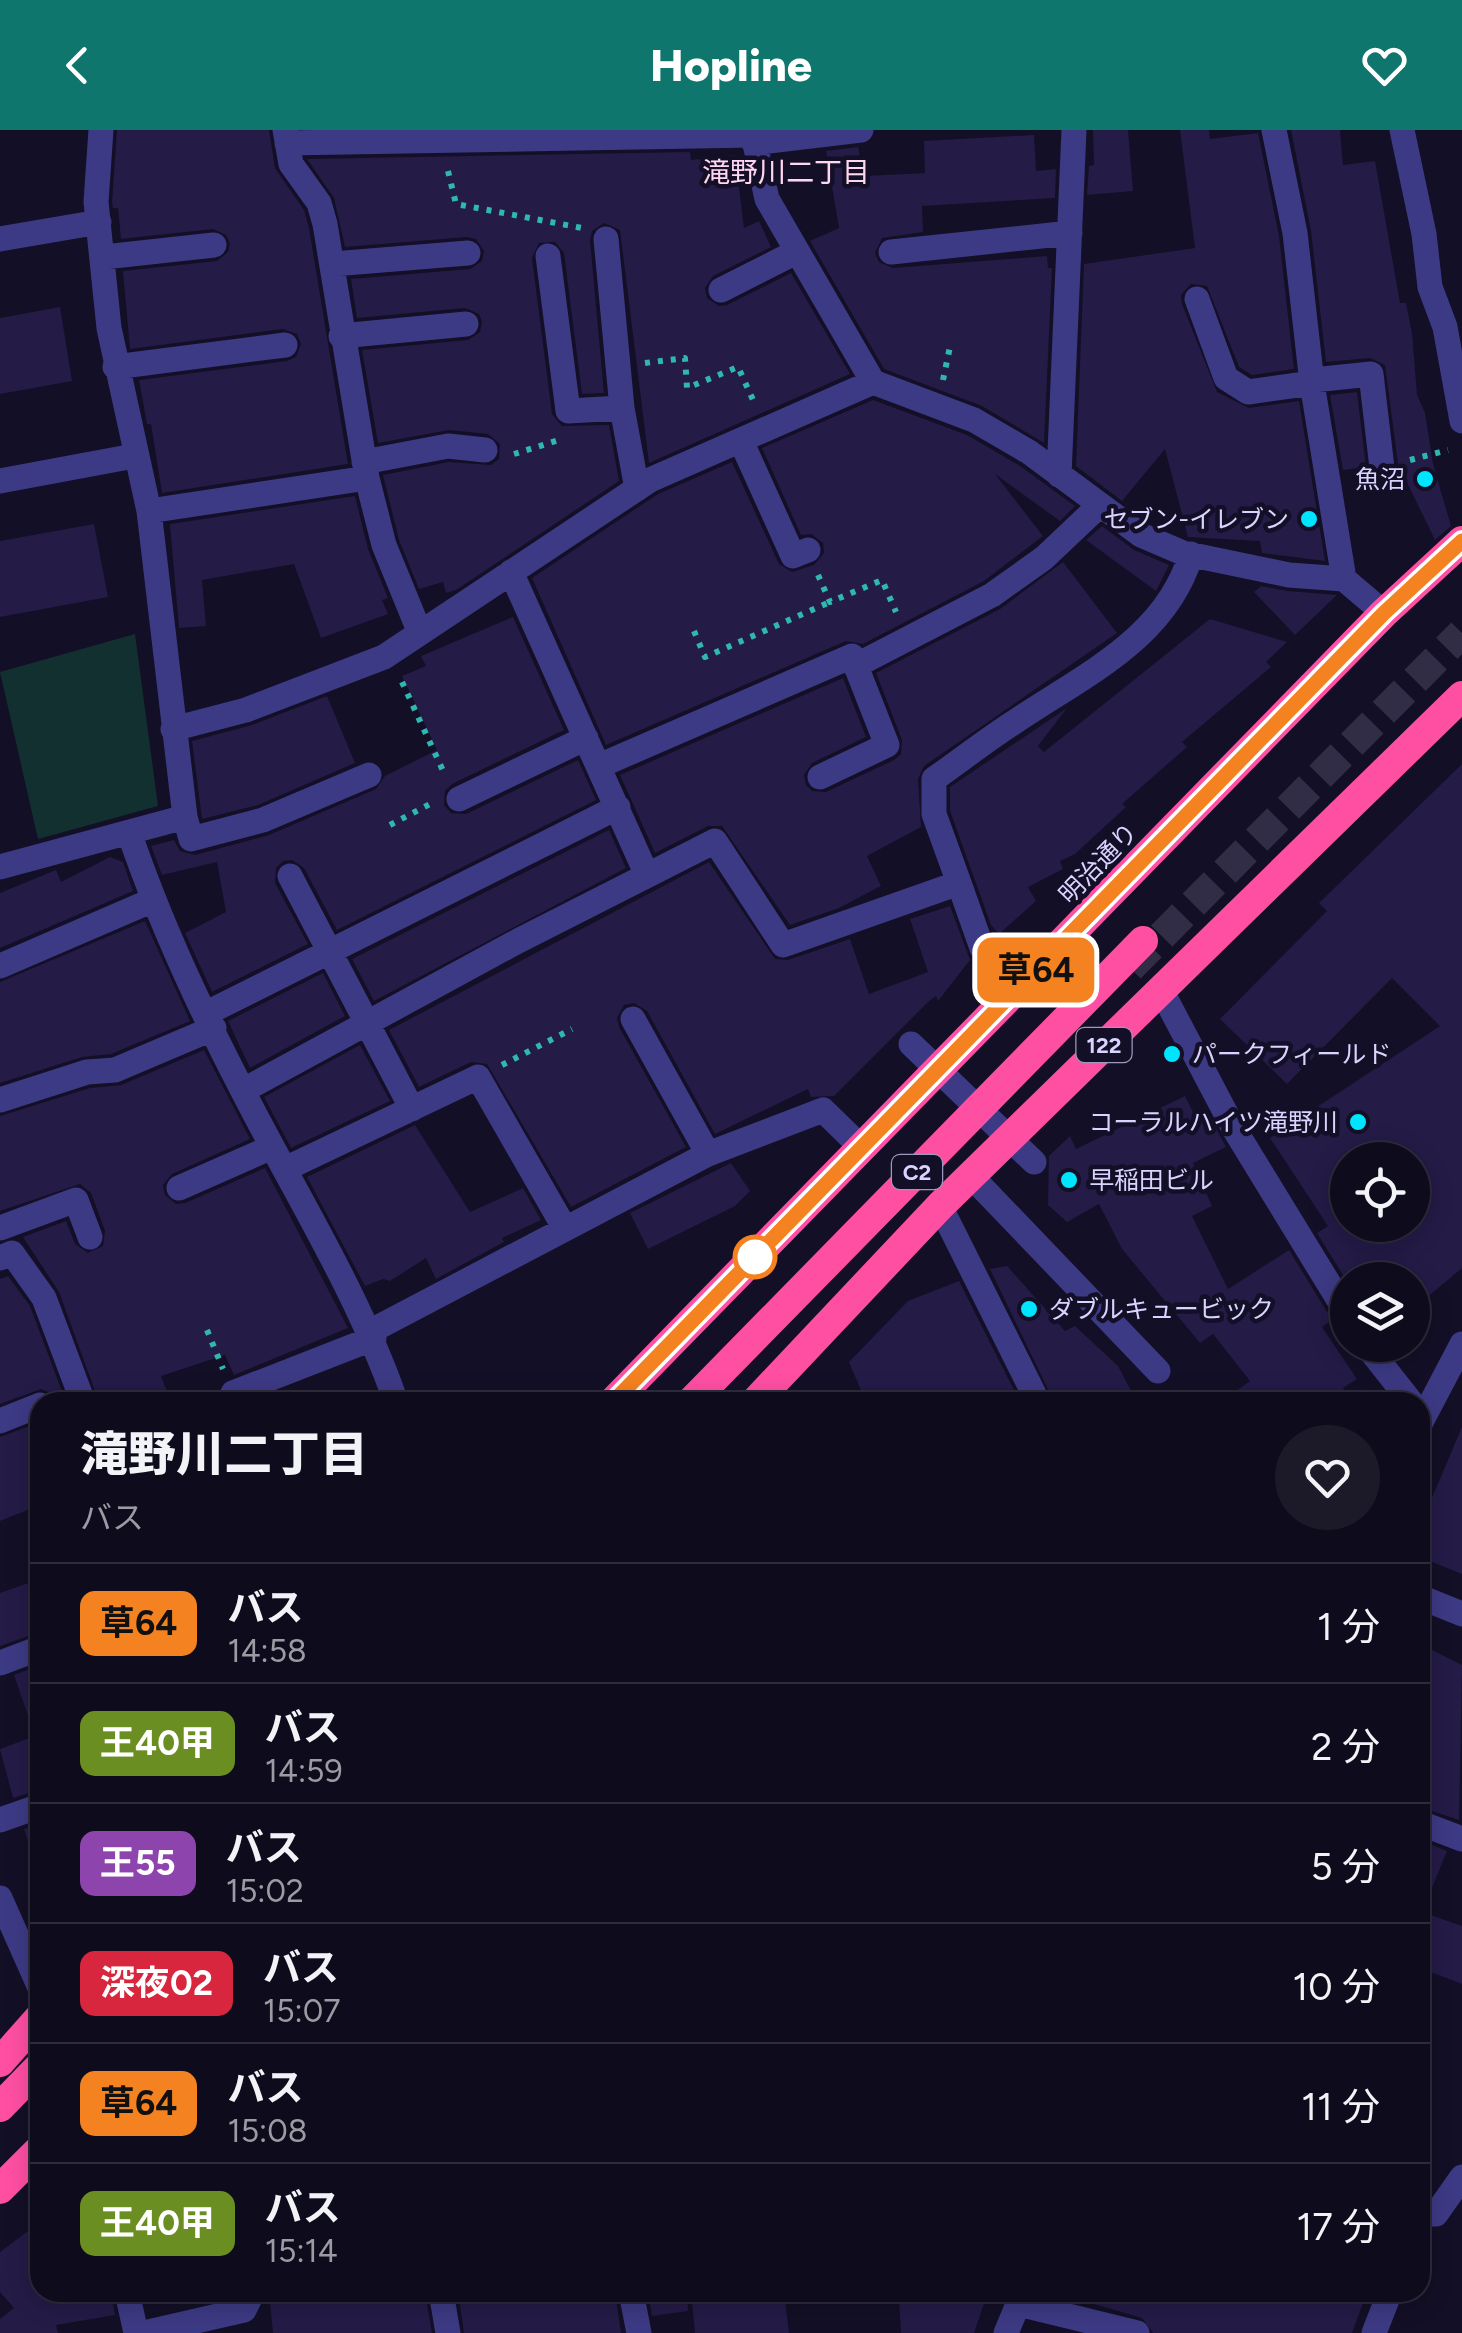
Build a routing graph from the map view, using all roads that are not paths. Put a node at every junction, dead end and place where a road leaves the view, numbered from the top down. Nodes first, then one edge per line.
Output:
1 (100, 130) edge
2 (861, 130) edge
3 (1074, 130) edge
4 (1274, 130) edge
5 (1402, 130) edge
6 (286, 136) edge
7 (753, 136) edge
8 (99, 222) junction
9 (1070, 233) junction
10 (0, 239) edge
11 (606, 239) road end
12 (214, 245) dead end
13 (796, 252) junction
14 (891, 252) dead end
15 (468, 253) dead end
16 (548, 256) dead end
17 (104, 257) junction
18 (333, 264) junction
19 (720, 290) dead end
20 (1196, 299) dead end
21 (466, 324) dead end
22 (342, 336) junction
23 (284, 345) dead end
24 (115, 367) junction
25 (1312, 381) junction
26 (872, 382) junction
27 (622, 408) junction
28 (1462, 421) edge
29 (742, 441) junction
30 (485, 450) road end
31 (134, 456) junction
32 (1382, 468) dead end
33 (366, 470) junction
34 (1059, 475) junction
35 (0, 481) edge
36 (637, 489) junction
37 (1100, 505) junction
38 (148, 511) junction
39 (1462, 541) edge
40 (808, 550) road end
41 (1191, 554) junction
42 (512, 572) junction
43 (1344, 579) junction
44 (1384, 613) junction
45 (420, 633) junction
46 (855, 666) junction
47 (1462, 696) edge
48 (173, 729) junction
49 (586, 738) junction
50 (599, 766) junction
51 (369, 775) dead end
52 (820, 777) dead end
53 (456, 795) road end
54 (618, 807) junction
55 (185, 817) junction
56 (130, 832) junction
57 (0, 867) edge
58 (646, 873) junction
59 (290, 876) dead end
60 (959, 883) junction
61 (153, 900) junction
62 (1144, 941) tunnel mouth
63 (329, 955) junction
64 (0, 966) edge
65 (1160, 988) junction
66 (1015, 991) junction
67 (633, 1019) dead end
68 (210, 1021) junction
69 (371, 1024) junction
70 (912, 1044) dead end
71 (940, 1068) junction
72 (244, 1090) junction
73 (0, 1100) edge
74 (412, 1109) junction
75 (1011, 1139) junction
76 (862, 1148) junction
77 (708, 1154) junction
78 (278, 1158) junction
79 (1034, 1162) dead end
80 (971, 1176) junction
81 (179, 1188) dead end
82 (940, 1206) junction
83 (564, 1227) junction
84 (90, 1236) dead end
85 (3, 1243) edge
86 (1330, 1285) edge
87 (372, 1334) junction
88 (1462, 1344) edge
89 (1379, 1362) edge
90 (1158, 1371) dead end
91 (79, 1392) edge
92 (235, 1392) edge
93 (392, 1392) edge
94 (622, 1392) edge
95 (701, 1392) edge
96 (764, 1392) edge
97 (1033, 1392) edge
98 (1402, 1392) edge
99 (1430, 1396) edge
100 (30, 1409) edge
101 (0, 1421) edge
102 (1430, 1600) edge
103 (1462, 1614) edge
104 (30, 1652) edge
105 (0, 1663) edge
106 (30, 1810) edge
107 (0, 1820) edge
108 (1430, 1827) edge
109 (1462, 1839) edge
110 (0, 1898) edge
111 (30, 1966) edge
112 (30, 2028) edge
113 (0, 2062) edge
114 (30, 2076) edge
115 (0, 2107) edge
116 (30, 2160) edge
117 (1462, 2177) edge
118 (0, 2189) edge
119 (1430, 2214) edge
120 (129, 2302) edge
121 (248, 2302) edge
122 (443, 2302) edge
123 (633, 2302) edge
124 (1019, 2302) edge
125 (1034, 2302) edge
126 (1386, 2302) edge
127 (136, 2333) edge
128 (144, 2333) edge
129 (448, 2333) edge
130 (639, 2333) edge
131 (1006, 2333) edge
132 (1136, 2333) edge
133 (1374, 2333) edge

1 - 8 street
2 - 7 street
3 - 9 street
4 - 25 street
5 - 28 street
6 - 7 street
6 - 18 street
7 - 13 street
8 - 10 street
8 - 17 street
9 - 14 street
9 - 34 street
11 - 27 street
12 - 17 street
13 - 19 street
13 - 26 street
15 - 18 street
16 - 27 street
17 - 24 street
18 - 22 street
20 - 25 street
21 - 22 street
22 - 33 street
23 - 24 street
24 - 31 street
25 - 32 street
25 - 43 street
26 - 29 street
26 - 34 street
27 - 36 street
29 - 36 street
29 - 40 street
30 - 33 street
31 - 35 street
31 - 38 street
33 - 38 street
33 - 45 street
34 - 37 street
36 - 42 street
37 - 41 street
37 - 46 street
38 - 48 street
39 - 44 highway, 明治通り
41 - 43 street
41 - 60 street
42 - 45 street
42 - 49 street
43 - 44 street
44 - 66 highway, 明治通り
45 - 48 street
46 - 50 street
46 - 52 street
47 - 65 highway, 122
48 - 55 street
49 - 50 street
49 - 53 street
50 - 54 street
51 - 55 street
54 - 58 street
54 - 63 street
55 - 56 street
56 - 57 street
56 - 61 street
58 - 60 street
58 - 69 street
59 - 63 street
60 - 66 street
61 - 64 street
61 - 68 street
62 - 95 highway, C2
63 - 68 street
63 - 69 street
65 - 75 highway, 122
65 - 86 street
66 - 71 highway, 明治通り
67 - 77 street
68 - 72 street
68 - 73 street
69 - 72 street
69 - 74 street
70 - 71 street
71 - 75 street
71 - 76 highway, 明治通り
72 - 78 street
74 - 78 street
74 - 83 street
75 - 79 street
75 - 80 highway, 122
76 - 77 street
76 - 94 highway, 明治通り
77 - 83 street
78 - 81 street
78 - 87 street
80 - 82 highway, 122
80 - 90 street
82 - 96 highway, 122
82 - 97 street
83 - 87 street
84 - 85 street
85 - 91 street
87 - 92 street
87 - 93 street
88 - 99 street
89 - 98 street
100 - 101 street
102 - 103 street
104 - 105 street
106 - 107 street
108 - 109 street
110 - 111 street
112 - 113 highway
114 - 115 highway
116 - 118 highway
117 - 119 street
120 - 127 street
121 - 128 street
122 - 129 street
123 - 130 street
124 - 131 street
125 - 132 street
126 - 133 street

